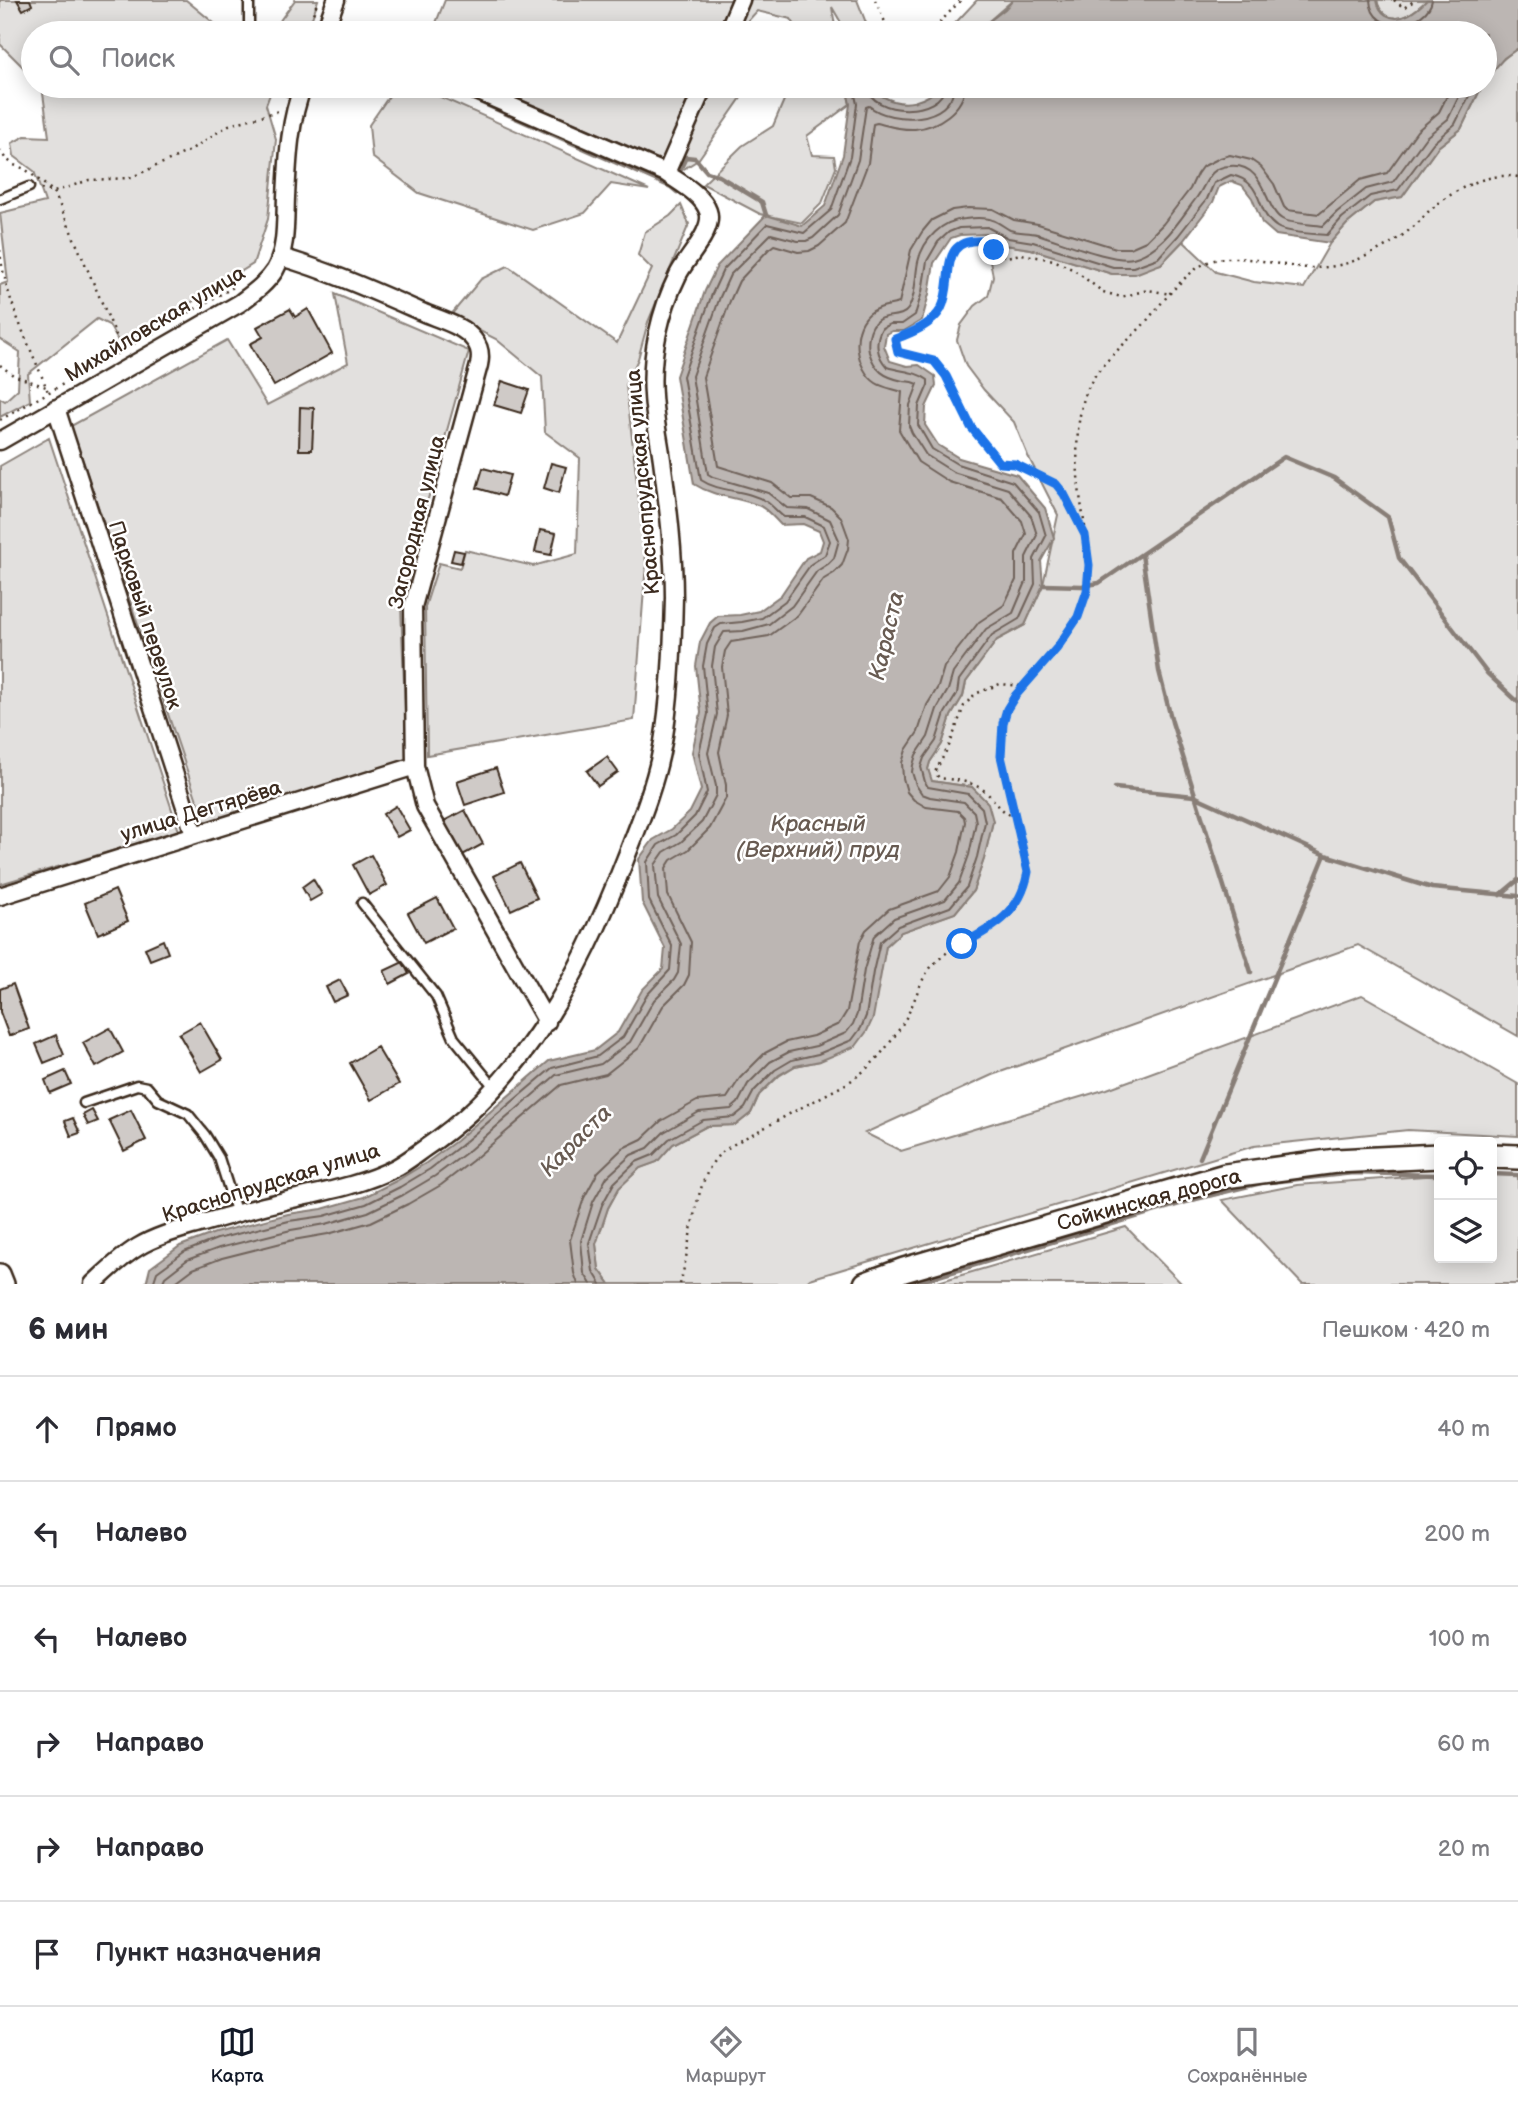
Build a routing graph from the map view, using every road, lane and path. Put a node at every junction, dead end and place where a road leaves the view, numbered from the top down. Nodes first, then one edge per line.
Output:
1 (249, 0) edge
2 (318, 0) edge
3 (336, 0) edge
4 (741, 0) edge
5 (875, 0) edge
6 (961, 0) edge
7 (1394, 0) edge
8 (1415, 0) edge
9 (249, 21) edge
10 (310, 21) edge
11 (328, 21) edge
12 (732, 21) edge
13 (885, 21) edge
14 (941, 21) edge
15 (295, 98) edge
16 (299, 98) edge
17 (493, 98) edge
18 (699, 98) edge
19 (0, 149) edge
20 (666, 173) junction
21 (1518, 177) edge
22 (29, 187) joint
23 (54, 192) junction
24 (0, 199) edge
25 (0, 250) edge
26 (281, 257) junction
27 (246, 280) dead end
28 (1170, 294) junction
29 (123, 350) junction
30 (0, 365) edge
31 (46, 387) junction
32 (48, 392) junction
33 (56, 408) junction
34 (0, 420) edge
35 (0, 441) edge
36 (1085, 535) junction
37 (1023, 686) junction
38 (415, 766) junction
39 (1016, 818) junction
40 (194, 834) junction
41 (0, 896) edge
42 (362, 903) dead end
43 (547, 1022) junction
44 (494, 1087) junction
45 (84, 1103) dead end
46 (1434, 1156) edge
47 (1497, 1156) edge
48 (1518, 1157) edge
49 (237, 1214) junction
50 (0, 1274) edge
51 (4, 1284) edge
52 (93, 1284) edge
53 (680, 1284) edge
54 (866, 1284) edge

1 - 9 lane
2 - 10 path
3 - 11 street
4 - 12 street
5 - 13 path
6 - 14 path
7 - 8 path
15 - 23 path
16 - 26 street, Михайловская улица
17 - 20 street
18 - 20 street
19 - 23 path
20 - 43 street, Краснопрудская улица
21 - 28 path
22 - 23 path
22 - 24 lane
23 - 29 path
25 - 31 path
26 - 33 street, Михайловская улица
26 - 38 street, Загородная улица
27 - 29 path
28 - 36 path
28 - 36 path
29 - 32 path
30 - 31 path
31 - 32 path
32 - 33 path
32 - 34 path
33 - 35 street, Михайловская улица
33 - 40 street, Парковый переулок
36 - 37 path
37 - 39 path
37 - 39 path
38 - 40 street, улица Дегтярёва
38 - 43 street, Загородная улица
39 - 53 path
40 - 41 street, улица Дегтярёва
42 - 44 lane
43 - 44 street, Краснопрудская улица
44 - 49 street, Краснопрудская улица
45 - 49 lane
46 - 54 main road, Сойкинская дорога
47 - 48 main road
49 - 52 street, Краснопрудская улица
50 - 51 street

